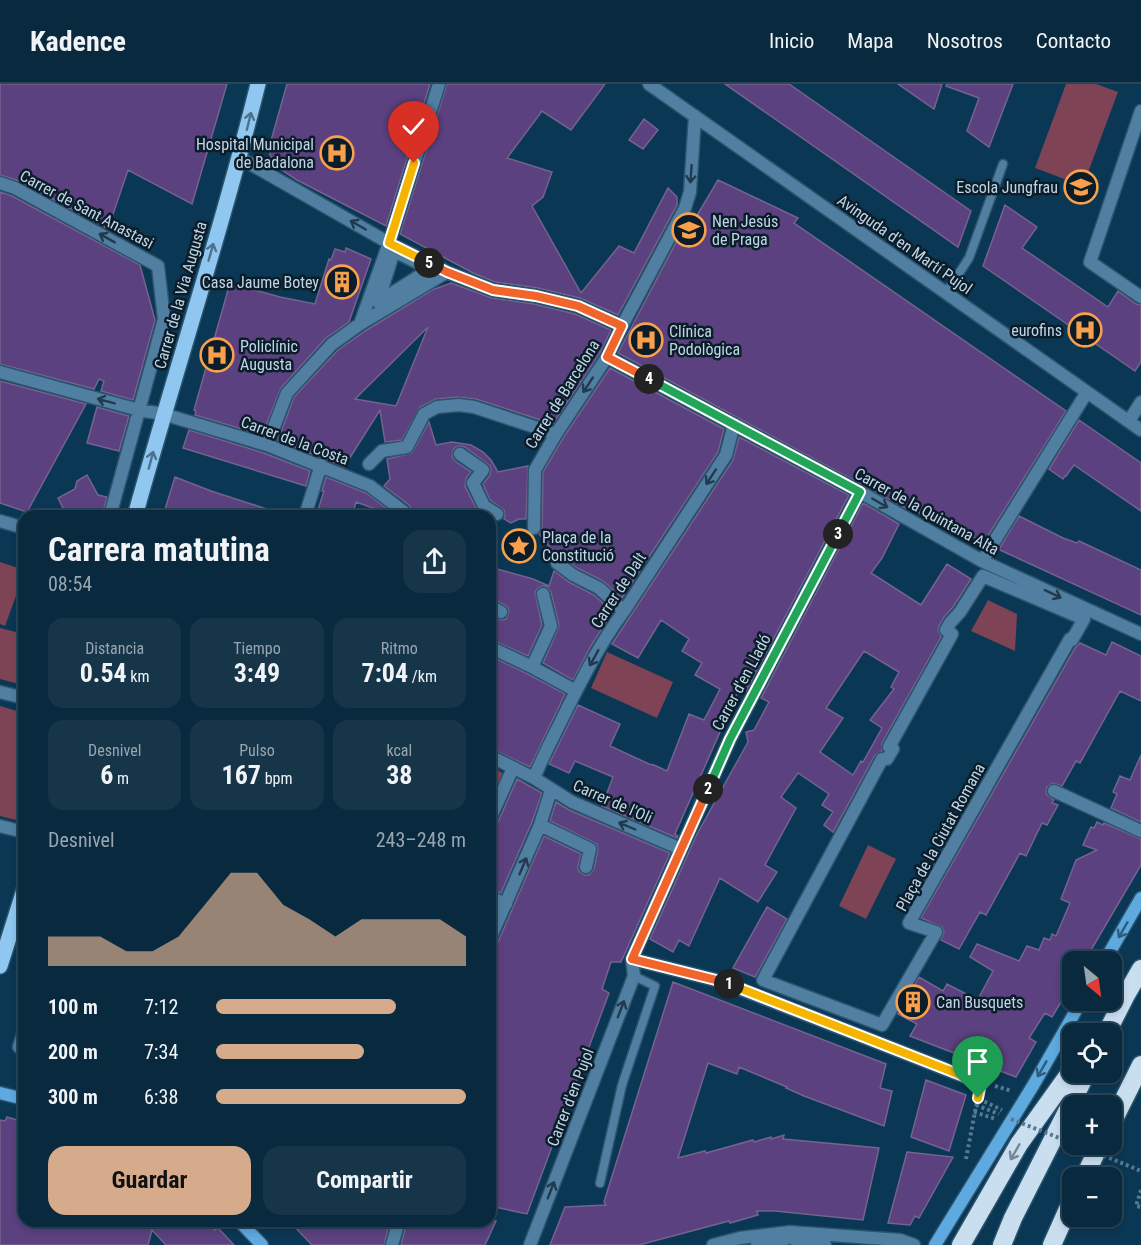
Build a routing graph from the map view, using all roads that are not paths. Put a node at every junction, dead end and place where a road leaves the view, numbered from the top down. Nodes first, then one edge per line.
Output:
1 (258, 84) edge
2 (439, 84) edge
3 (649, 84) edge
4 (672, 84) edge
5 (670, 99) junction
6 (1141, 111) edge
7 (695, 116) junction
8 (240, 159) junction
9 (1003, 164) dead end
10 (0, 183) edge
11 (391, 247) junction
12 (158, 266) joint
13 (447, 272) junction
14 (946, 292) junction
15 (1141, 297) edge
16 (360, 324) junction
17 (622, 326) junction
18 (607, 357) junction
19 (0, 372) edge
20 (1087, 392) junction
21 (1141, 402) edge
22 (139, 410) junction
23 (163, 414) junction
24 (1129, 422) junction
25 (734, 424) junction
26 (1141, 430) edge
27 (556, 434) junction
28 (267, 445) junction
29 (460, 454) dead end
30 (369, 464) dead end
31 (320, 469) junction
32 (860, 492) junction
33 (112, 510) edge
34 (137, 510) edge
35 (307, 510) edge
36 (401, 510) edge
37 (490, 510) edge
38 (0, 521) edge
39 (18, 526) edge
40 (534, 528) dead end
41 (982, 561) junction
42 (557, 563) dead end
43 (543, 594) dead end
44 (624, 611) junction
45 (946, 630) joint
46 (1141, 634) edge
47 (496, 650) edge
48 (532, 667) junction
49 (576, 691) junction
50 (0, 692) edge
51 (18, 696) edge
52 (496, 759) edge
53 (513, 768) junction
54 (534, 778) junction
55 (551, 790) junction
56 (1054, 791) dead end
57 (496, 806) edge
58 (540, 825) junction
59 (0, 826) edge
60 (18, 830) edge
61 (1141, 831) edge
62 (681, 849) junction
63 (586, 867) dead end
64 (1141, 898) edge
65 (496, 900) edge
66 (506, 904) junction
67 (18, 909) edge
68 (496, 926) edge
69 (1110, 951) edge
70 (632, 959) junction
71 (0, 966) edge
72 (1141, 969) edge
73 (634, 976) junction
74 (1126, 995) junction
75 (1076, 1011) edge
76 (1106, 1023) edge
77 (1112, 1023) edge
78 (1141, 1065) edge
79 (981, 1083) road end
80 (1063, 1083) edge
81 (1081, 1083) edge
82 (0, 1093) edge
83 (18, 1098) edge
84 (1122, 1103) edge
85 (600, 1183) dead end
86 (1062, 1220) edge
87 (244, 1227) edge
88 (397, 1227) edge
89 (262, 1245) edge
90 (392, 1245) edge
91 (530, 1245) edge
92 (713, 1245) edge
93 (757, 1245) edge
94 (825, 1245) edge
95 (914, 1245) edge
96 (935, 1245) edge
97 (961, 1245) edge
98 (1002, 1245) edge
99 (1053, 1245) edge

8 -> 1 main road, Carrer de la Via Augusta
2 - 11 street
3 - 5 street, Avinguda d'en Martí Pujol
4 - 5 street
5 - 7 street, Avinguda d'en Martí Pujol
6 - 15 street
7 - 14 street, Avinguda d'en Martí Pujol
7 -> 17 street, Carrer de Barcelona
11 -> 8 street
23 -> 8 main road, Carrer de la Via Augusta
9 - 14 lane
12 -> 10 street, Carrer de Sant Anastasi
11 - 11 street
11 - 13 street
11 - 16 street
12 - 22 street, Carrer de la Via Augusta
13 - 16 street
13 - 17 street
14 - 20 street, Avinguda d'en Martí Pujol
16 - 28 street
17 - 18 street, Carrer de Barcelona
18 - 25 street, Carrer de la Quintana Alta
18 -> 27 street, Carrer de Barcelona
22 -> 19 street, Carrer de la Costa
20 - 24 street, Avinguda d'en Martí Pujol
20 - 41 street
21 - 24 street
22 - 23 street, Carrer de la Costa
22 - 33 street, Carrer de la Via Augusta
23 - 28 street, Carrer de la Costa
34 -> 23 main road, Carrer de la Via Augusta
24 - 26 street, Avinguda d'en Martí Pujol
25 - 32 street, Carrer de la Quintana Alta
25 -> 44 street, Carrer de Dalt
27 - 30 street
27 - 40 street, Carrer de Barcelona
28 - 31 street, Carrer de la Costa
29 - 37 street
31 - 35 street
31 - 36 street, Carrer de la Costa
32 -> 41 street, Carrer de la Quintana Alta
32 - 62 street, Carrer d'en Lladó
38 - 39 street
41 -> 46 street, Carrer de la Quintana Alta
42 - 44 street
43 - 48 street
44 -> 49 street, Carrer de Dalt
45 - 45 street, Plaça de la Ciutat Romana
47 - 48 street
48 - 49 street
49 - 54 street, Carrer de Dalt
50 - 51 street
52 - 53 street, Carrer de l'Oli
53 - 54 street, Carrer de l'Oli
53 - 57 street
54 - 55 street, Carrer de l'Oli
55 - 58 street
62 -> 55 street, Carrer de l'Oli
56 - 61 street
58 - 63 street
66 -> 58 street
59 - 60 street
62 - 70 street, Carrer d'en Lladó
64 -> 69 street
65 - 66 street
66 - 68 street
67 - 71 main road
70 - 73 street, Carrer d'en Pujol
70 - 79 street
72 - 74 highway
73 - 85 lane
91 -> 73 street, Carrer d'en Pujol
74 - 76 highway
74 - 77 highway
75 -> 96 street
78 - 84 highway
80 -> 97 highway
81 - 98 highway
82 - 83 street
86 - 99 highway
87 - 89 street
88 - 90 street
92 - 95 street
93 - 94 street

